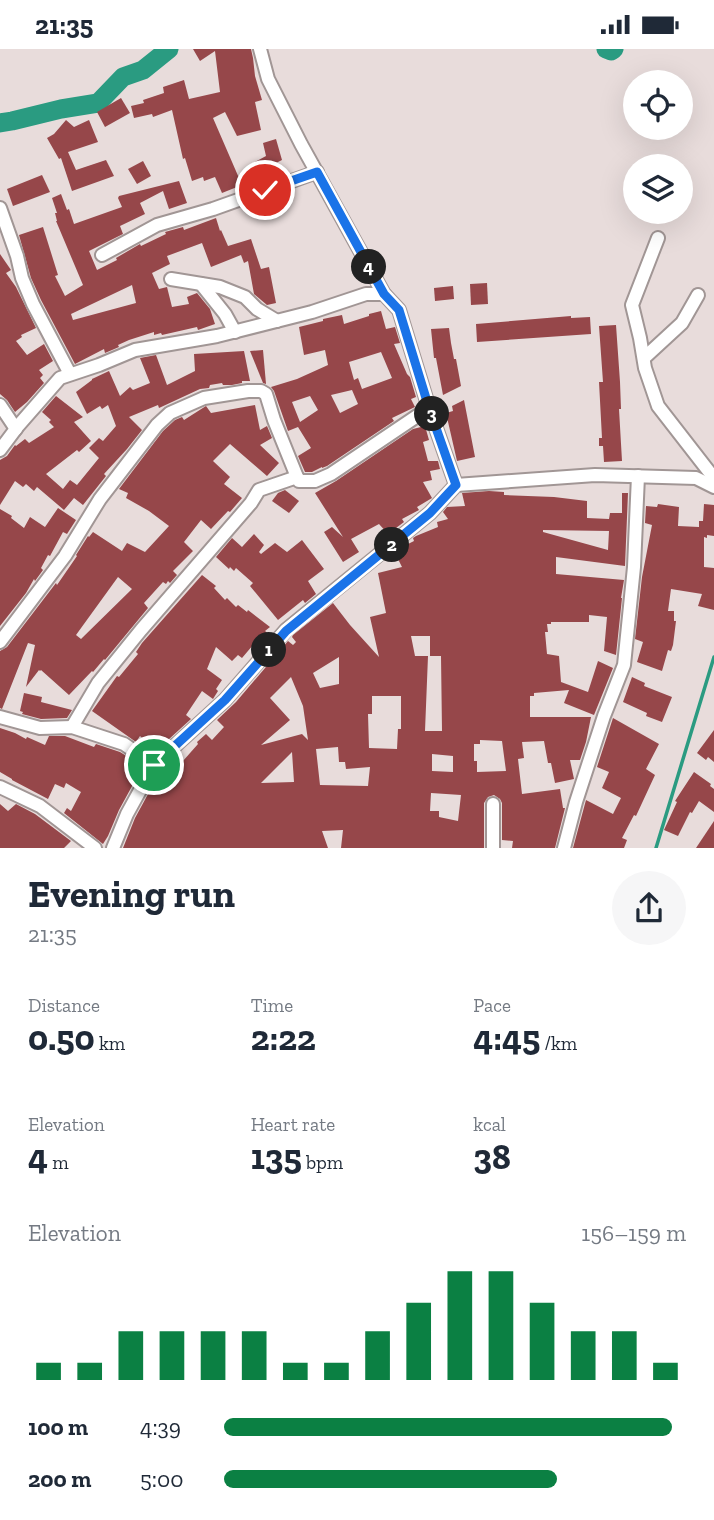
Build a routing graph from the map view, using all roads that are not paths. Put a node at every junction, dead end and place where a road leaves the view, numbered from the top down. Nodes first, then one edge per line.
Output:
1 (260, 49) edge
2 (317, 172) junction
3 (0, 208) edge
4 (658, 238) dead end
5 (102, 255) dead end
6 (171, 279) dead end
7 (201, 283) junction
8 (384, 294) junction
9 (698, 295) dead end
10 (277, 321) junction
11 (235, 332) junction
12 (644, 358) junction
13 (70, 374) junction
14 (0, 405) edge
15 (429, 408) junction
16 (16, 429) junction
17 (0, 450) edge
18 (638, 476) junction
19 (297, 477) junction
20 (714, 478) edge
21 (456, 485) junction
22 (714, 487) edge
23 (0, 642) edge
24 (0, 717) edge
25 (72, 727) junction
26 (154, 765) junction
27 (0, 787) edge
28 (493, 804) dead end
29 (95, 848) edge
30 (113, 848) edge
31 (494, 848) edge
32 (564, 848) edge

1 - 2 street
2 - 5 street
2 - 8 street
3 - 13 street
4 - 12 street
6 - 7 street
7 - 10 street
7 - 11 street
8 - 10 street
8 - 15 street
9 - 12 street
10 - 11 street
11 - 13 street
12 - 20 street
13 - 16 street
14 - 16 street
15 - 19 street
15 - 21 street
16 - 17 street
18 - 21 street
18 - 22 street
18 - 32 street
19 - 23 street
19 - 25 street
21 - 26 street
24 - 25 street
25 - 26 street
26 - 30 street
27 - 29 street
28 - 31 street

